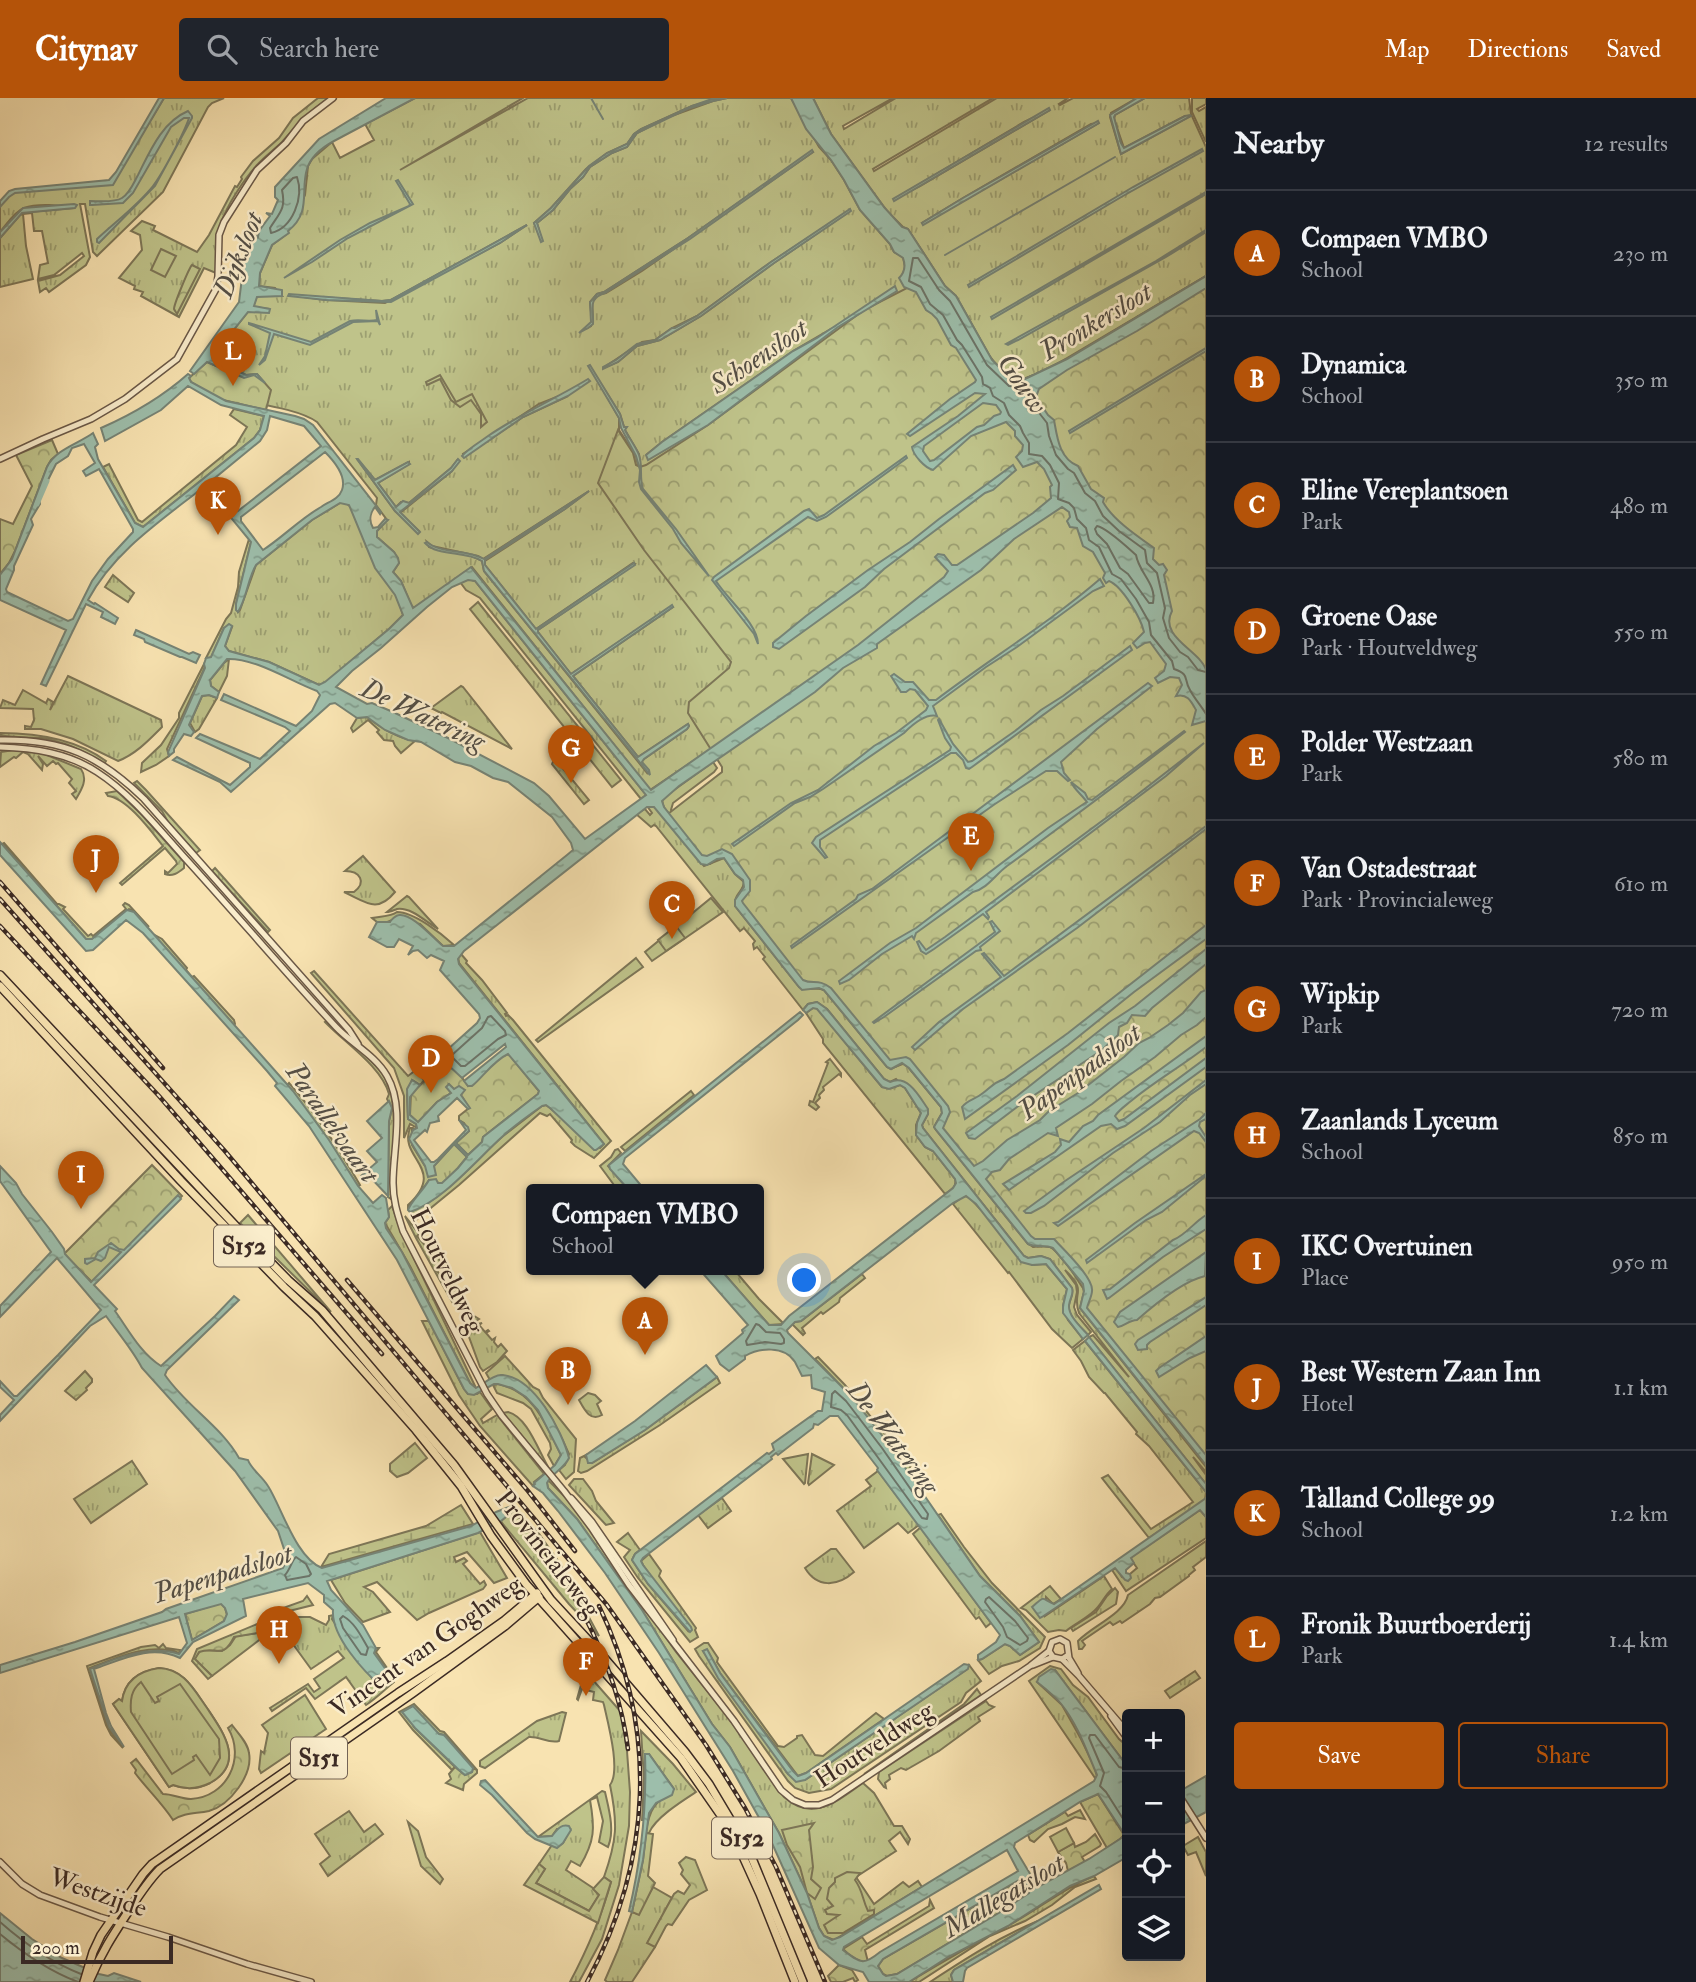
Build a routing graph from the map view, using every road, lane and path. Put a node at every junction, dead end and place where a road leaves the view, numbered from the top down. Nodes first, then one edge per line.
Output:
1 (333, 98) edge
2 (0, 459) edge
3 (0, 740) edge
4 (0, 747) edge
5 (115, 773) junction
6 (106, 779) junction
7 (298, 974) junction
8 (0, 975) edge
9 (292, 979) junction
10 (0, 986) edge
11 (361, 1048) junction
12 (92, 1079) junction
13 (192, 1178) junction
14 (181, 1181) junction
15 (187, 1197) dead end
16 (242, 1238) junction
17 (322, 1310) junction
18 (315, 1317) junction
19 (481, 1510) junction
20 (544, 1590) junction
21 (536, 1597) junction
22 (1051, 1654) junction
23 (1068, 1655) junction
24 (1062, 1659) junction
25 (1079, 1676) junction
26 (1109, 1713) junction
27 (1122, 1727) edge
28 (1122, 1732) edge
29 (1185, 1805) edge
30 (1205, 1837) edge
31 (0, 1862) edge
32 (112, 1920) junction
33 (120, 1923) junction
34 (94, 1960) junction
35 (84, 1982) edge
36 (89, 1982) edge
37 (311, 1982) edge
38 (795, 1982) edge
39 (803, 1982) edge

1 - 2 street
3 - 5 street, Houtveldweg
4 - 6 street, Houtveldweg
5 - 6 street
5 - 7 street, Houtveldweg
6 - 9 street, Houtveldweg
7 - 9 street
7 - 11 street, Houtveldweg
8 - 12 main road, Provincialeweg / S152
9 - 11 street, Houtveldweg
10 - 12 main road, Provincialeweg / S152
11 - 22 street, Houtveldweg
12 - 13 main road, Provincialeweg / S152
12 - 14 main road, Provincialeweg / S152
13 - 14 main road
13 - 16 main road, Provincialeweg / S152
14 - 15 main road
14 - 16 main road, Provincialeweg / S152
16 - 17 main road, Provincialeweg / S152
16 - 18 main road, Provincialeweg / S152
17 - 18 main road
17 - 19 main road, Provincialeweg / S152
18 - 19 main road, Provincialeweg / S152
19 - 20 main road, Provincialeweg / S152
19 - 21 main road, Provincialeweg / S152
20 - 21 main road, Vincent van Goghweg / S151
20 - 39 main road, Provincialeweg / S152
21 - 32 main road, Vincent van Goghweg / S151
21 - 33 main road, Vincent van Goghweg / S151
21 - 38 main road, Provincialeweg / S152
22 - 23 street
22 - 24 street
23 - 24 street
23 - 25 street
24 - 25 street
25 - 26 street
26 - 27 street
26 - 28 street
29 - 30 street
31 - 32 street, Westzijde
32 - 33 street, Westzijde
32 - 34 main road, S151
33 - 34 main road, S151
33 - 37 street, Westzijde
34 - 35 main road, S151
34 - 36 main road, S151

